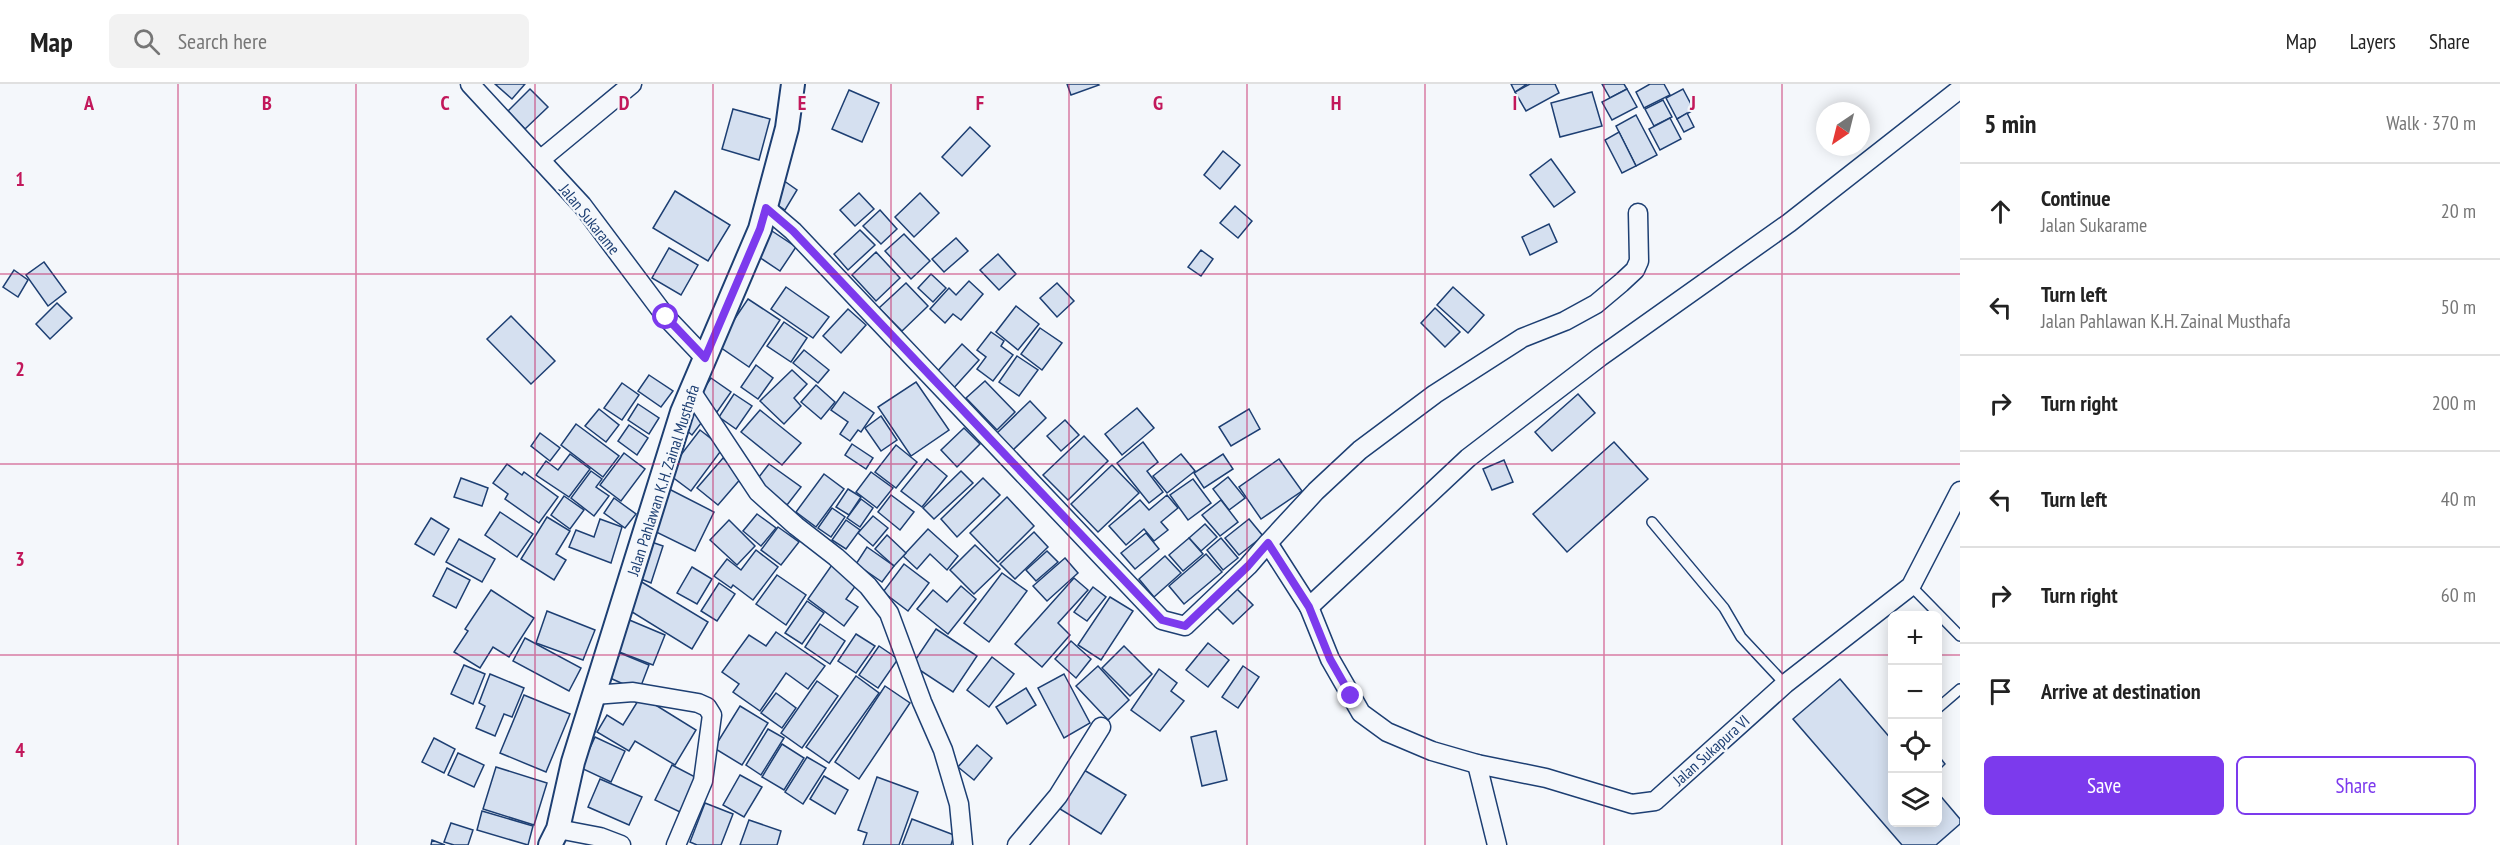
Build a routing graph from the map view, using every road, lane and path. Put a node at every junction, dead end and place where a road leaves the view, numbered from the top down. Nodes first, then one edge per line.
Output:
1 (470, 84) edge
2 (632, 84) edge
3 (793, 84) edge
4 (1960, 89) edge
5 (540, 160) junction
6 (766, 208) junction
7 (1638, 213) dead end
8 (705, 358) junction
9 (691, 391) junction
10 (1960, 491) edge
11 (1652, 522) dead end
12 (1268, 543) junction
13 (1911, 586) junction
14 (1309, 607) junction
15 (1960, 636) edge
16 (1785, 684) junction
17 (1960, 689) edge
18 (594, 695) junction
19 (1942, 705) edge
20 (1101, 727) dead end
21 (1477, 764) junction
22 (554, 837) edge
23 (621, 845) edge
24 (676, 845) edge
25 (963, 845) edge
26 (1017, 845) edge
27 (1497, 845) edge

1 - 5 street, Jalan Sukarame
2 - 5 street
3 - 6 street, Jalan Pahlawan K.H. Zainal Musthafa
4 - 14 street
5 - 8 street, Jalan Sukarame
6 - 8 street, Jalan Pahlawan K.H. Zainal Musthafa
6 - 12 street
7 - 12 street
8 - 9 street, Jalan Pahlawan K.H. Zainal Musthafa
9 - 18 street, Jalan Pahlawan K.H. Zainal Musthafa
9 - 25 street
10 - 13 street
11 - 16 lane
12 - 14 street, Jalan Sukapura VI
13 - 15 lane
13 - 16 street, Jalan Sukapura VI
14 - 21 street, Jalan Sukapura VI
16 - 21 street, Jalan Sukapura VI
17 - 19 lane
18 - 22 street, Jalan Pahlawan K.H. Zainal Musthafa
18 - 24 street
20 - 26 street
21 - 27 street
22 - 23 street

